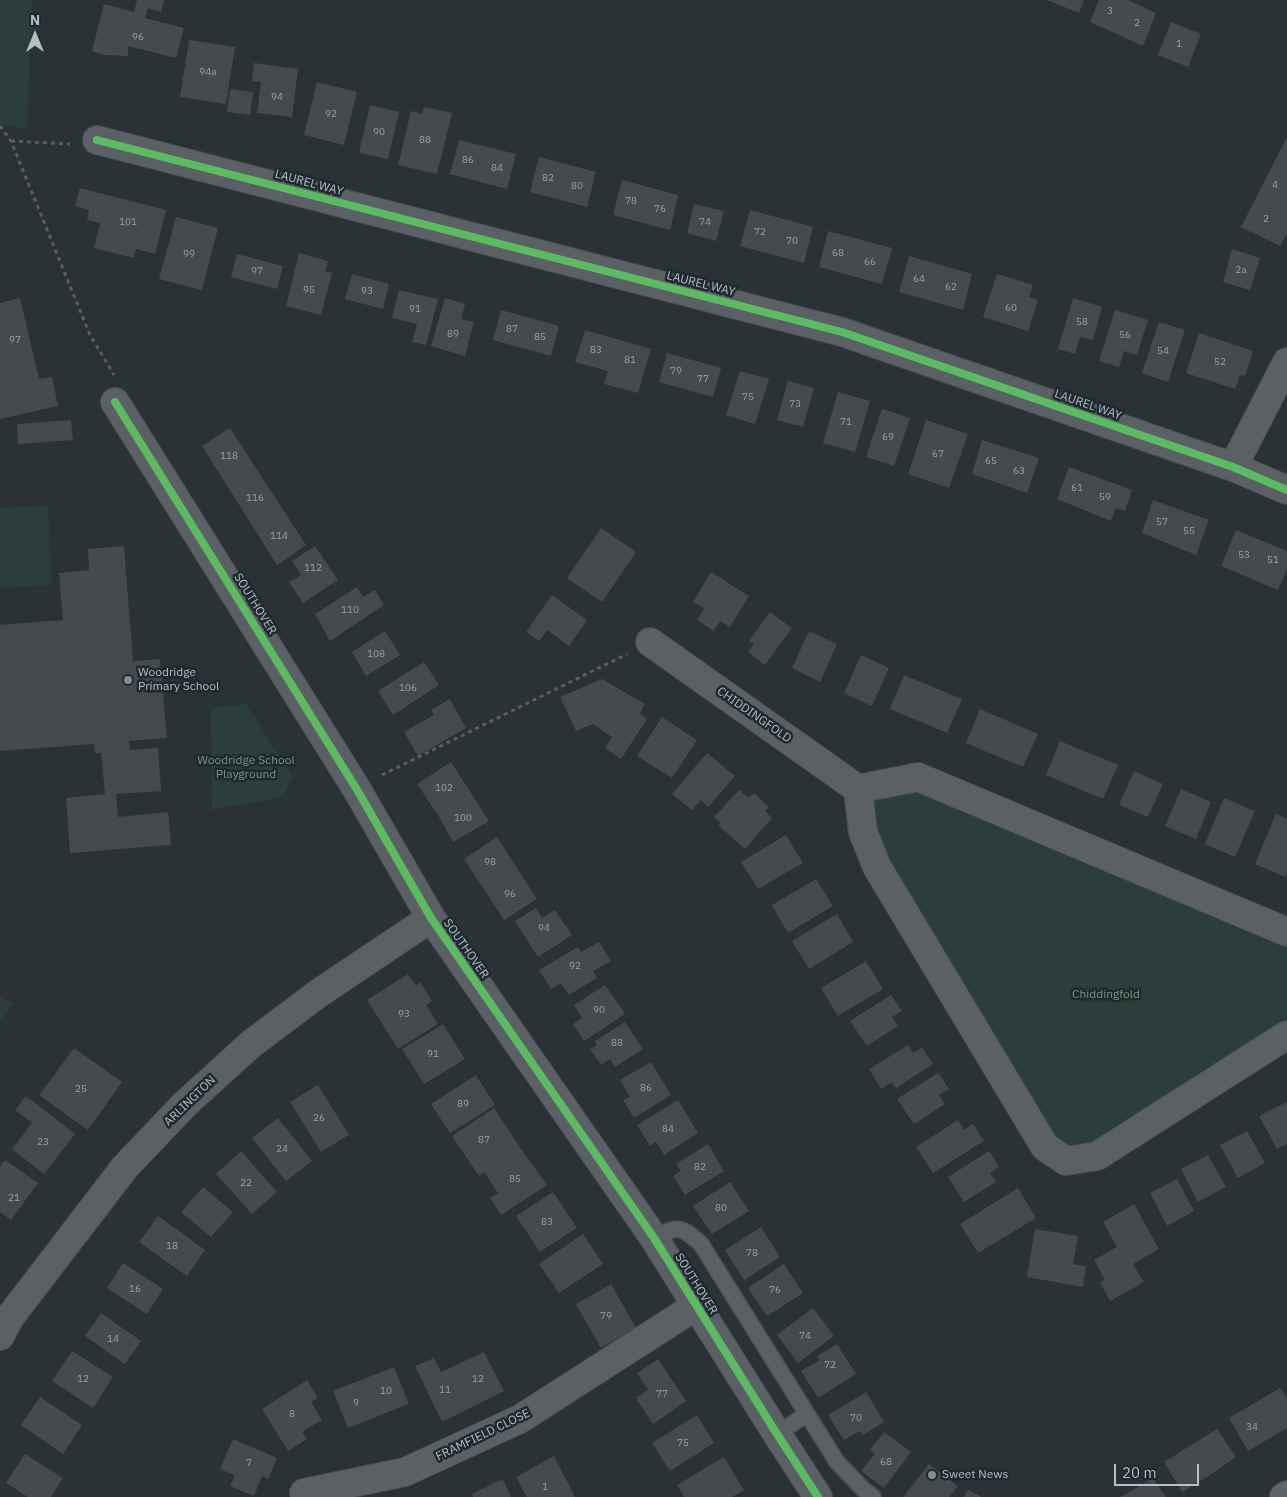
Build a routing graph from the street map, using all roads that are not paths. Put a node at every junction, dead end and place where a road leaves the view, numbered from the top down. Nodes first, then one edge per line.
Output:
1 (97, 140) road end
2 (1287, 362) edge
3 (116, 402) road end
4 (1233, 467) junction
5 (1287, 490) edge
6 (650, 642) road end
7 (858, 789) junction
8 (431, 918) junction
9 (1287, 932) edge
10 (1287, 1035) edge
11 (654, 1238) junction
12 (696, 1306) junction
13 (0, 1336) edge
14 (807, 1414) junction
15 (776, 1434) junction
16 (304, 1494) dead end
17 (818, 1497) edge
18 (873, 1497) edge

1 - 4 street, LAUREL WAY
2 - 4 street
3 - 8 street, SOUTHOVER
4 - 5 street, LAUREL WAY
6 - 7 street, CHIDDINGFOLD
7 - 9 street
7 - 10 street
8 - 11 street, SOUTHOVER
8 - 13 street, ARLINGTON
11 - 12 street, SOUTHOVER
11 - 14 lane, SOUTHOVER
12 - 15 street, SOUTHOVER
12 - 16 street, FRAMFIELD CLOSE
14 - 15 lane
14 - 18 lane, SOUTHOVER
15 - 17 street, SOUTHOVER

